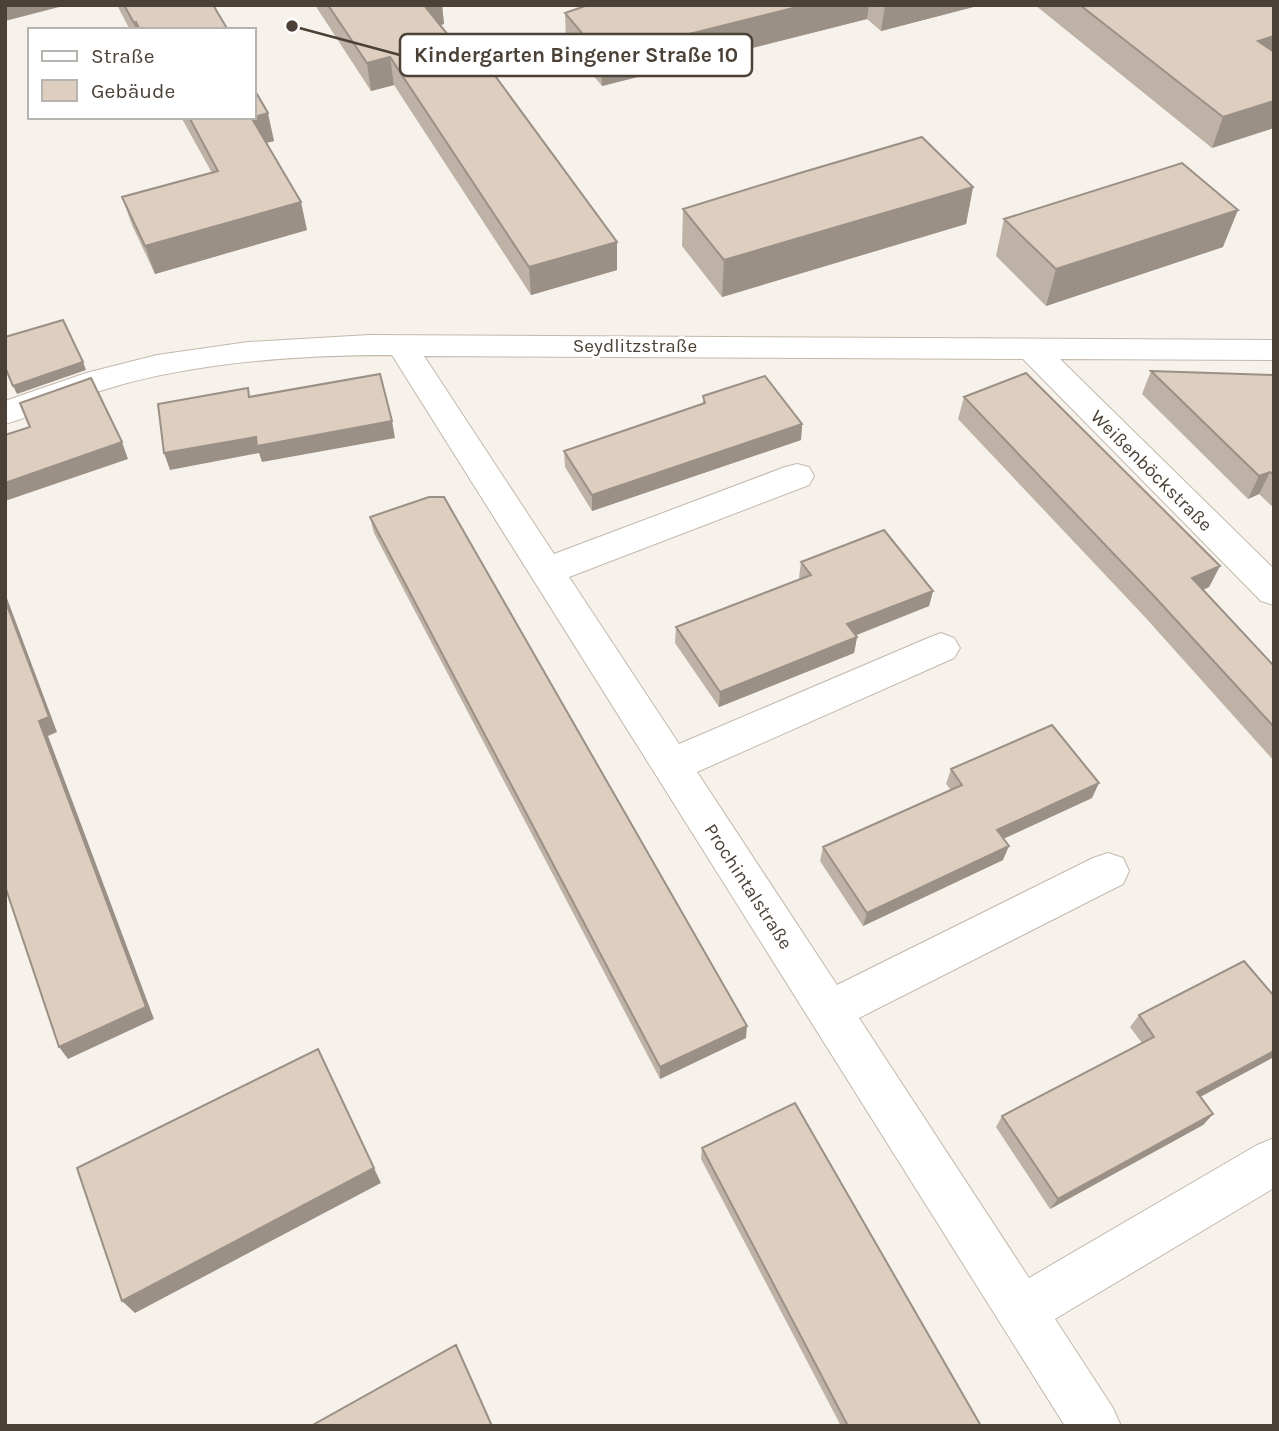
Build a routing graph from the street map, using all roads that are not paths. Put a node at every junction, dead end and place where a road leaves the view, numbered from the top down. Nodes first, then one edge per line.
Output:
1 (402, 346) junction
2 (1030, 348) junction
3 (1274, 351) edge
4 (5, 413) edge
5 (797, 476) dead end
6 (547, 571) junction
7 (1274, 591) edge
8 (941, 648) dead end
9 (672, 765) junction
10 (1108, 871) dead end
11 (829, 1011) junction
12 (1274, 1161) edge
13 (1021, 1311) junction
14 (1095, 1426) edge

1 - 2 street, Seydlitzstraße
1 - 4 street, Seydlitzstraße
1 - 6 street, Prochintalstraße
2 - 3 street, Seydlitzstraße
2 - 7 street, Weißenböckstraße
5 - 6 street
6 - 9 street, Prochintalstraße
8 - 9 street
9 - 11 street, Prochintalstraße
10 - 11 street
11 - 13 street, Prochintalstraße
12 - 13 street
13 - 14 street, Prochintalstraße

